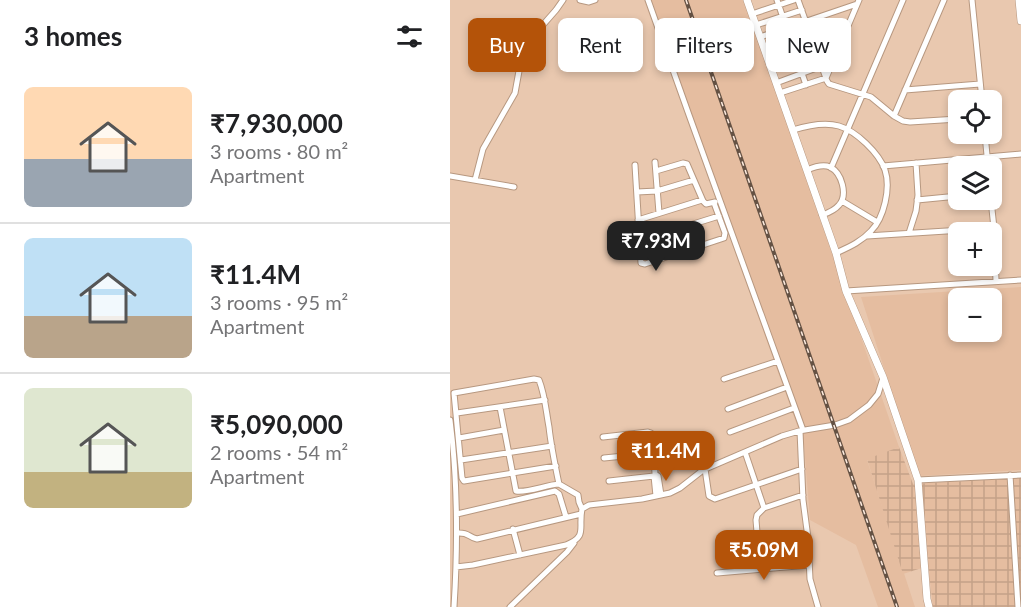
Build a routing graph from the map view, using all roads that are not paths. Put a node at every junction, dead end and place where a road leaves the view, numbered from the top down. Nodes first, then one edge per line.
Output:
1 (563, 0) edge
2 (580, 0) edge
3 (595, 0) edge
4 (648, 0) edge
5 (749, 0) edge
6 (796, 0) edge
7 (903, 0) edge
8 (944, 0) edge
9 (972, 0) edge
10 (1019, 0) edge
11 (858, 2) edge
12 (778, 3) edge
13 (802, 10) junction
14 (752, 14) junction
15 (782, 16) junction
16 (805, 18) edge
17 (814, 18) edge
18 (1021, 21) edge
19 (756, 25) junction
20 (766, 35) edge
21 (760, 37) junction
22 (764, 48) joint
23 (766, 54) edge
24 (773, 72) edge
25 (807, 72) edge
26 (824, 72) edge
27 (802, 74) junction
28 (826, 78) junction
29 (776, 83) junction
30 (980, 84) junction
31 (806, 85) junction
32 (905, 90) junction
33 (981, 90) edge
34 (780, 93) junction
35 (862, 94) junction
36 (894, 116) junction
37 (948, 120) edge
38 (847, 129) junction
39 (793, 130) junction
40 (1021, 154) edge
41 (998, 156) edge
42 (948, 160) edge
43 (655, 162) dead end
44 (916, 163) junction
45 (635, 165) dead end
46 (883, 166) junction
47 (831, 168) junction
48 (807, 170) junction
49 (656, 171) junction
50 (450, 176) edge
51 (475, 180) junction
52 (694, 180) junction
53 (514, 187) dead end
54 (657, 191) junction
55 (637, 192) junction
56 (948, 197) edge
57 (702, 200) junction
58 (917, 200) junction
59 (842, 201) junction
60 (717, 202) junction
61 (659, 213) junction
62 (822, 215) junction
63 (719, 216) junction
64 (638, 220) junction
65 (878, 222) junction
66 (948, 231) edge
67 (909, 233) junction
68 (866, 236) junction
69 (639, 244) junction
70 (836, 253) junction
71 (996, 276) edge
72 (1021, 280) edge
73 (996, 281) junction
74 (846, 291) junction
75 (778, 361) junction
76 (883, 377) junction
77 (724, 379) dead end
78 (787, 387) junction
79 (545, 400) junction
80 (500, 406) junction
81 (795, 408) junction
82 (728, 410) dead end
83 (457, 413) junction
84 (450, 420) edge
85 (504, 430) junction
86 (801, 430) junction
87 (730, 432) dead end
88 (603, 437) dead end
89 (459, 438) junction
90 (552, 446) junction
91 (702, 449) dead end
92 (508, 452) junction
93 (745, 452) junction
94 (654, 453) junction
95 (452, 457) edge
96 (604, 458) dead end
97 (461, 460) junction
98 (556, 466) junction
99 (705, 469) junction
100 (802, 469) junction
101 (512, 474) junction
102 (654, 475) junction
103 (1010, 475) junction
104 (1021, 475) edge
105 (453, 477) edge
106 (918, 480) junction
107 (609, 481) dead end
108 (559, 484) junction
109 (756, 485) junction
110 (803, 495) junction
111 (658, 496) junction
112 (453, 499) edge
113 (764, 508) junction
114 (582, 512) junction
115 (457, 517) junction
116 (566, 517) junction
117 (450, 521) edge
118 (513, 529) junction
119 (457, 533) junction
120 (808, 538) junction
121 (453, 542) edge
122 (575, 542) junction
123 (758, 543) junction
124 (719, 547) dead end
125 (520, 555) junction
126 (454, 565) edge
127 (809, 565) junction
128 (760, 569) junction
129 (717, 573) dead end
130 (453, 586) edge
131 (454, 607) edge
132 (510, 607) edge
133 (818, 607) edge
134 (930, 607) edge
135 (1018, 607) edge

1 - 51 street
2 - 3 street
4 - 60 street
5 - 14 main road
6 - 12 street
6 - 13 street
7 - 35 street
8 - 32 street
9 - 30 street
10 - 18 main road
11 - 17 street
11 - 28 street
12 - 14 street
12 - 15 street
13 - 15 street
13 - 16 street
14 - 19 main road
15 - 19 street
19 - 21 main road
20 - 21 street
21 - 22 main road
22 - 23 main road
24 - 29 main road
25 - 27 street
26 - 28 street
27 - 29 street
27 - 31 street
28 - 31 street
28 - 35 street
29 - 34 main road
30 - 32 street
30 - 33 street
31 - 34 street
32 - 36 street
34 - 39 main road
35 - 36 street
35 - 38 street
36 - 37 street
38 - 39 street
38 - 46 street
38 - 47 street
39 - 48 main road
40 - 41 street
42 - 44 street
43 - 49 street
44 - 46 street
44 - 58 street
45 - 55 street
46 - 65 street
47 - 48 street
47 - 59 street
48 - 62 main road
49 - 52 street
49 - 54 street
50 - 51 street
51 - 53 street
52 - 54 street
52 - 57 street
54 - 55 street
54 - 61 street
55 - 64 street
56 - 58 street
57 - 60 street
57 - 61 street
58 - 67 street
59 - 62 street
59 - 65 street
60 - 63 street
60 - 75 street
61 - 64 street
62 - 70 main road
63 - 69 street
63 - 69 street
64 - 69 street
65 - 68 street
66 - 67 street
67 - 68 street
68 - 70 street
70 - 74 main road
71 - 73 street
72 - 73 street
73 - 74 street
74 - 76 main road
75 - 77 street
75 - 78 street
76 - 86 street
76 - 106 main road
78 - 81 street
78 - 82 street
79 - 80 street
79 - 83 street
79 - 90 street
80 - 83 street
80 - 85 street
81 - 86 street
81 - 87 street
83 - 89 street
84 - 95 street
85 - 89 street
85 - 92 street
86 - 93 street
86 - 100 street
88 - 94 street
89 - 97 street
90 - 92 street
90 - 98 street
91 - 94 street
92 - 97 street
92 - 101 street
93 - 99 street
93 - 109 street
94 - 96 street
94 - 102 street
95 - 105 street
97 - 101 street
98 - 101 street
98 - 108 street
99 - 109 street
99 - 111 street
100 - 109 street
100 - 110 street
101 - 108 street
102 - 107 street
102 - 111 street
103 - 104 street
103 - 106 street
103 - 135 street
105 - 112 street
106 - 134 main road
108 - 114 street
109 - 113 street
110 - 113 street
110 - 120 street
111 - 114 street
112 - 115 street
113 - 123 street
114 - 116 street
114 - 122 street
115 - 116 street
115 - 117 street
115 - 119 street
116 - 118 street
118 - 119 street
118 - 125 street
119 - 121 street
120 - 123 street
120 - 127 street
121 - 126 street
122 - 125 street
122 - 132 street
123 - 124 street
123 - 128 street
125 - 126 street
126 - 130 street
127 - 128 street
127 - 133 street
128 - 129 street
130 - 131 street

